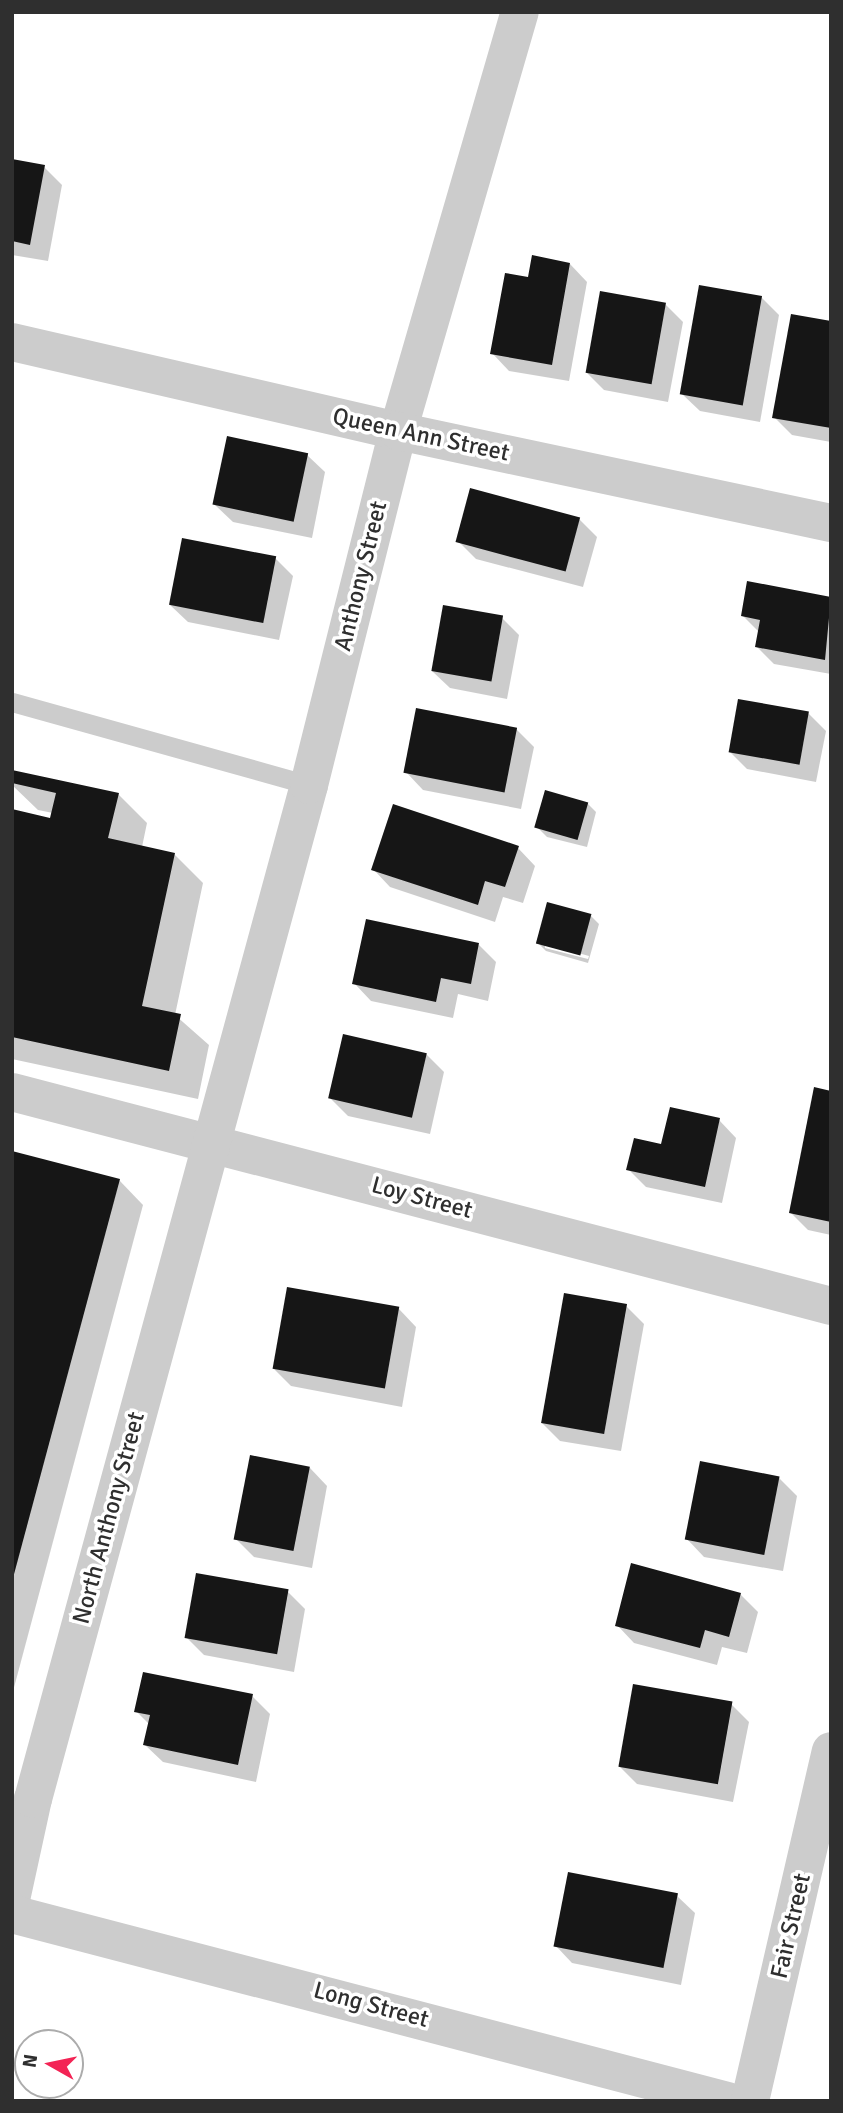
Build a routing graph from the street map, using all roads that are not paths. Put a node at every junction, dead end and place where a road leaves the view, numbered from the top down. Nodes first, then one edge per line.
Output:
1 (520, 12) edge
2 (12, 342) edge
3 (398, 431) junction
4 (831, 523) edge
5 (12, 702) edge
6 (309, 785) junction
7 (12, 1092) edge
8 (210, 1143) junction
9 (831, 1306) edge
10 (831, 1751) edge
11 (12, 1895) edge
12 (12, 1914) edge
13 (728, 2101) edge
14 (750, 2101) edge

1 - 3 street, Anthony Street
2 - 3 street, Queen Ann Street
3 - 4 street, Queen Ann Street
3 - 6 street, Anthony Street
5 - 6 lane
6 - 8 street, Anthony Street
7 - 8 street, Loy Street
8 - 9 street, Loy Street
8 - 11 street, North Anthony Street
10 - 14 street, Fair Street
12 - 13 street, Long Street

